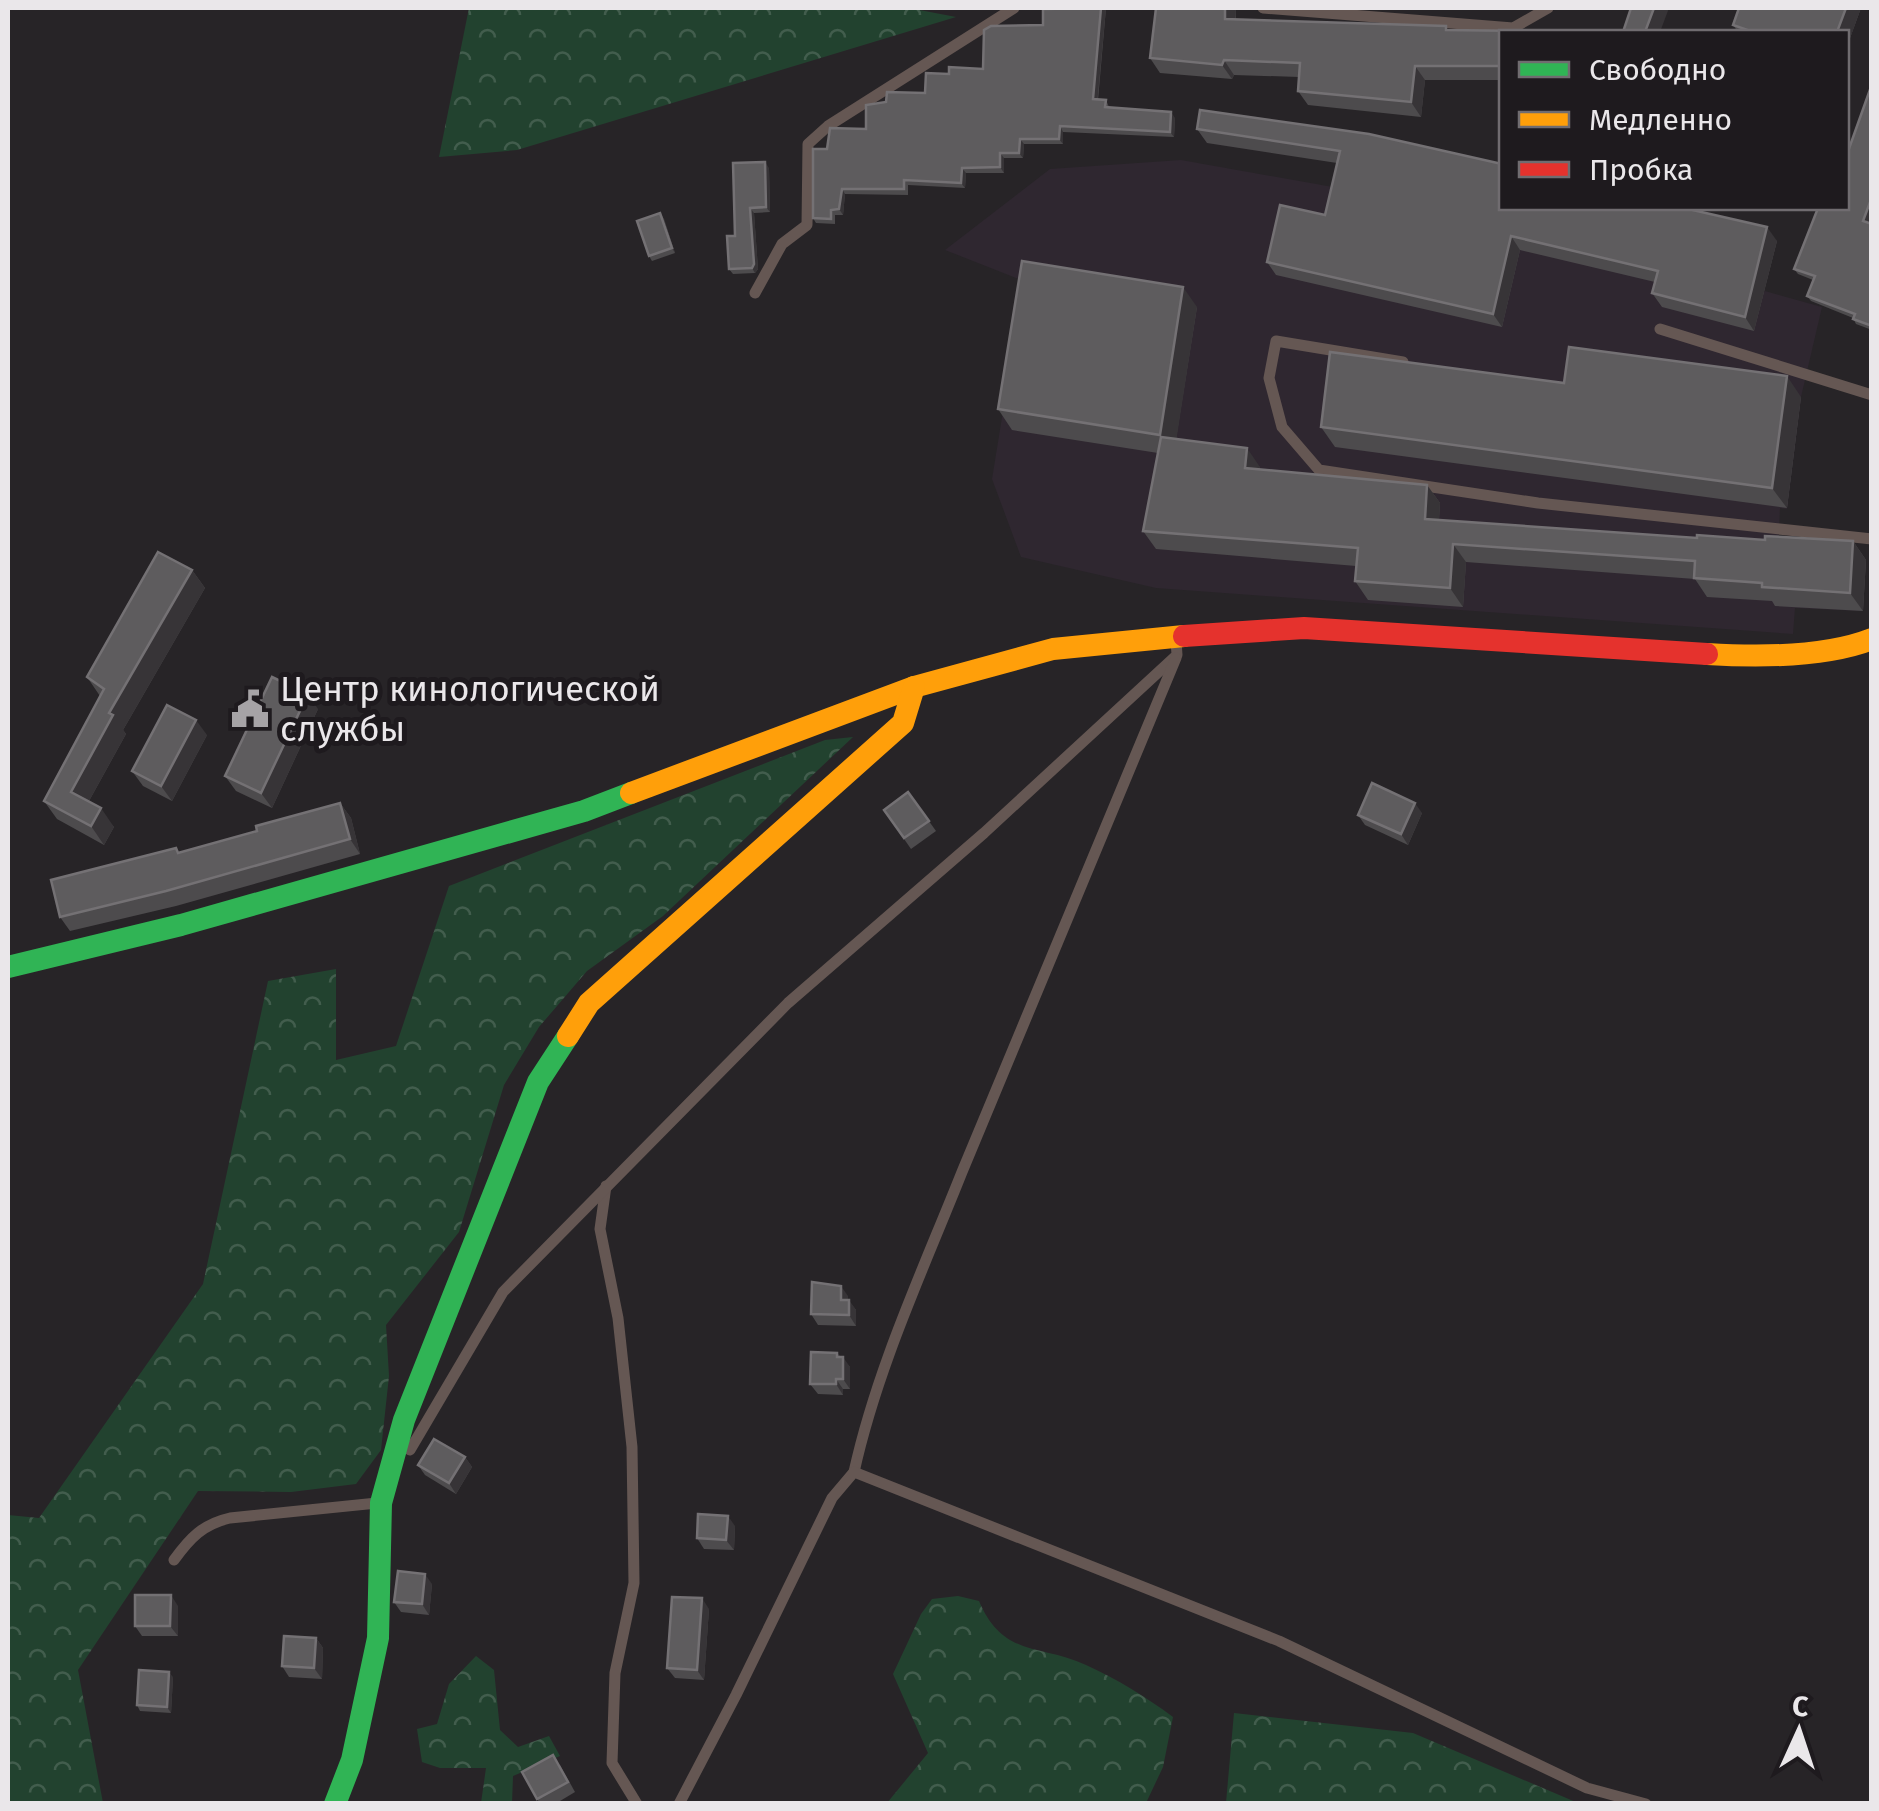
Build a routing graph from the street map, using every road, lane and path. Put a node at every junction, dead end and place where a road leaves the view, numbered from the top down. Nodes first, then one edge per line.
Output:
1 (1014, 8) edge
2 (1263, 8) edge
3 (1548, 8) edge
4 (755, 293) dead end
5 (1660, 329) dead end
6 (1412, 363) edge
7 (1872, 395) edge
8 (1872, 540) edge
9 (1872, 639) edge
10 (1176, 646) junction
11 (914, 687) junction
12 (8, 967) edge
13 (606, 1186) junction
14 (854, 1472) junction
15 (381, 1502) junction
16 (174, 1560) dead end
17 (335, 1804) edge
18 (637, 1804) edge
19 (678, 1804) edge
20 (1646, 1804) edge

1 - 4 lane
2 - 3 lane
5 - 7 lane
6 - 8 lane
9 - 10 street
10 - 11 street
10 - 13 lane
10 - 14 lane
11 - 12 street
11 - 15 street
13 - 15 lane
13 - 18 lane
14 - 19 lane
14 - 20 lane
15 - 16 lane
15 - 17 street

